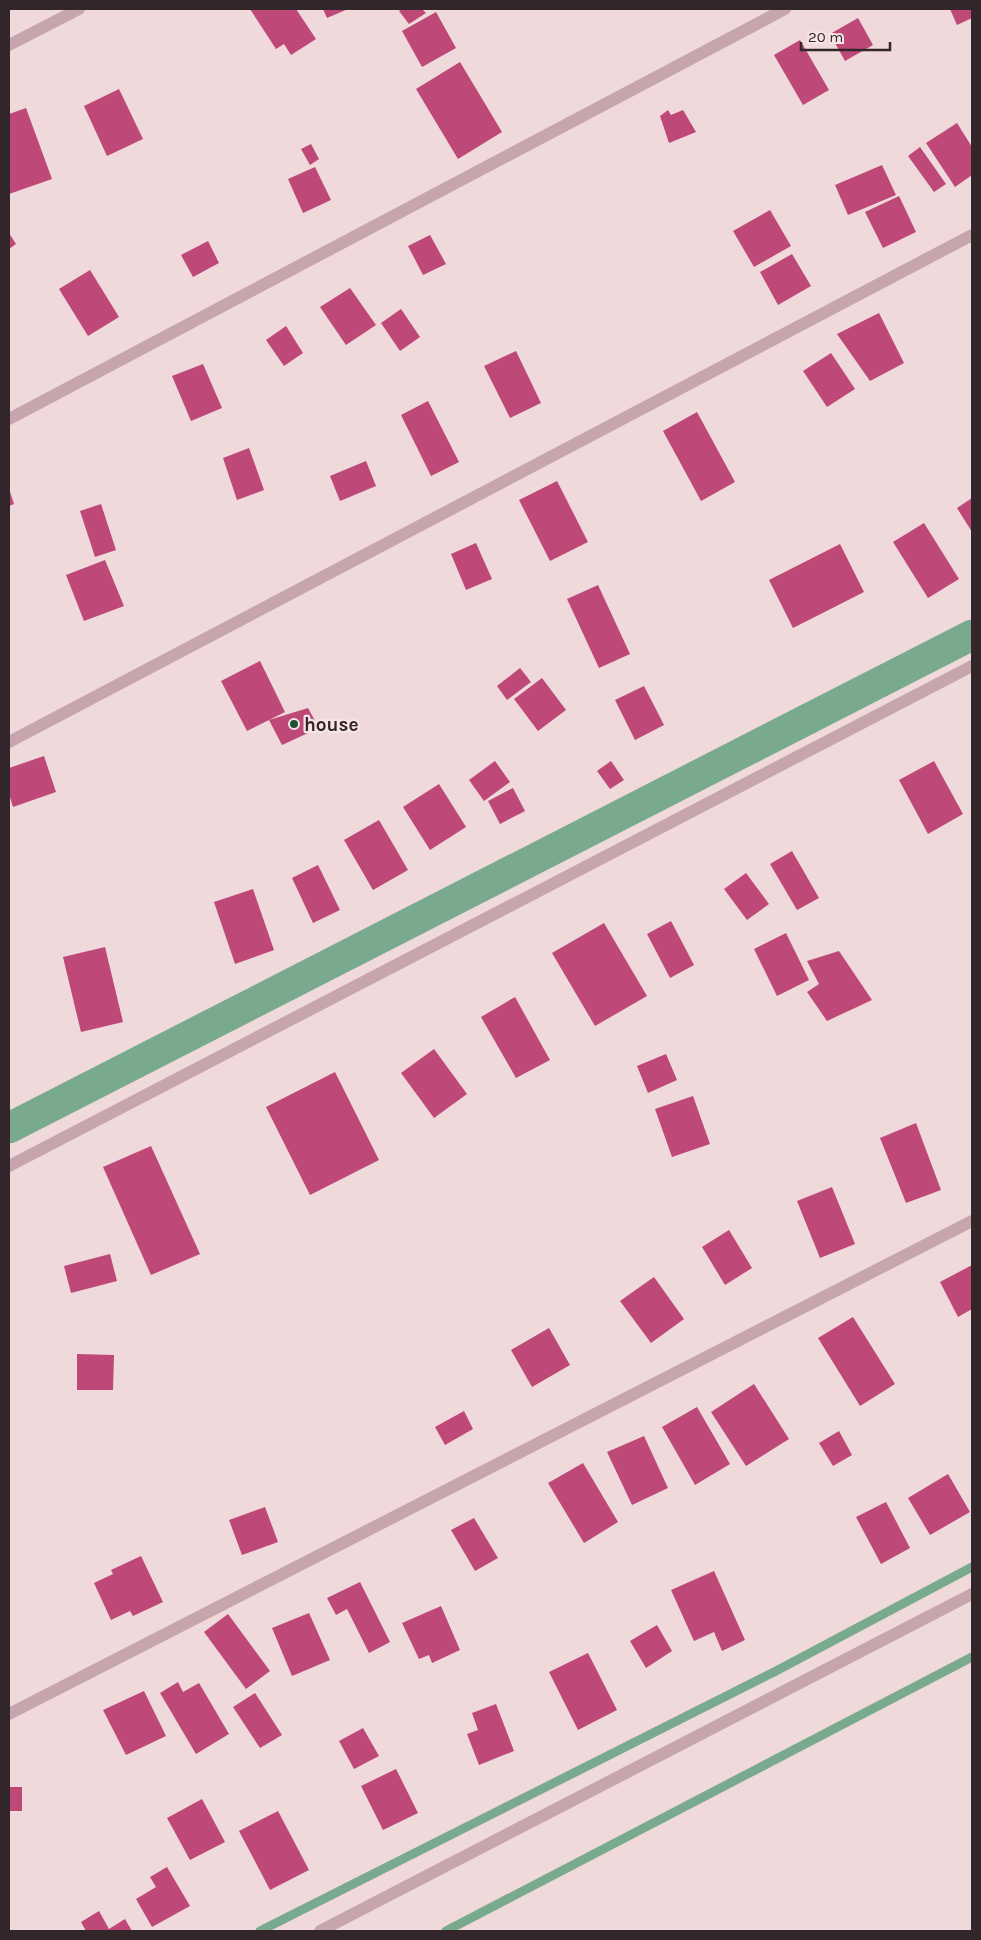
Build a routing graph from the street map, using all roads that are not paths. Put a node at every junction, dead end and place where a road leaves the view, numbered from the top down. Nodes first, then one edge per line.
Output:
1 (80, 9) edge
2 (784, 9) edge
3 (9, 45) edge
4 (972, 235) edge
5 (9, 419) edge
6 (972, 666) edge
7 (9, 742) edge
8 (9, 1166) edge
9 (972, 1221) edge
10 (972, 1594) edge
11 (9, 1714) edge
12 (320, 1931) edge

1 - 3 street
2 - 5 street
4 - 7 street
6 - 8 street
9 - 11 street
10 - 12 street

